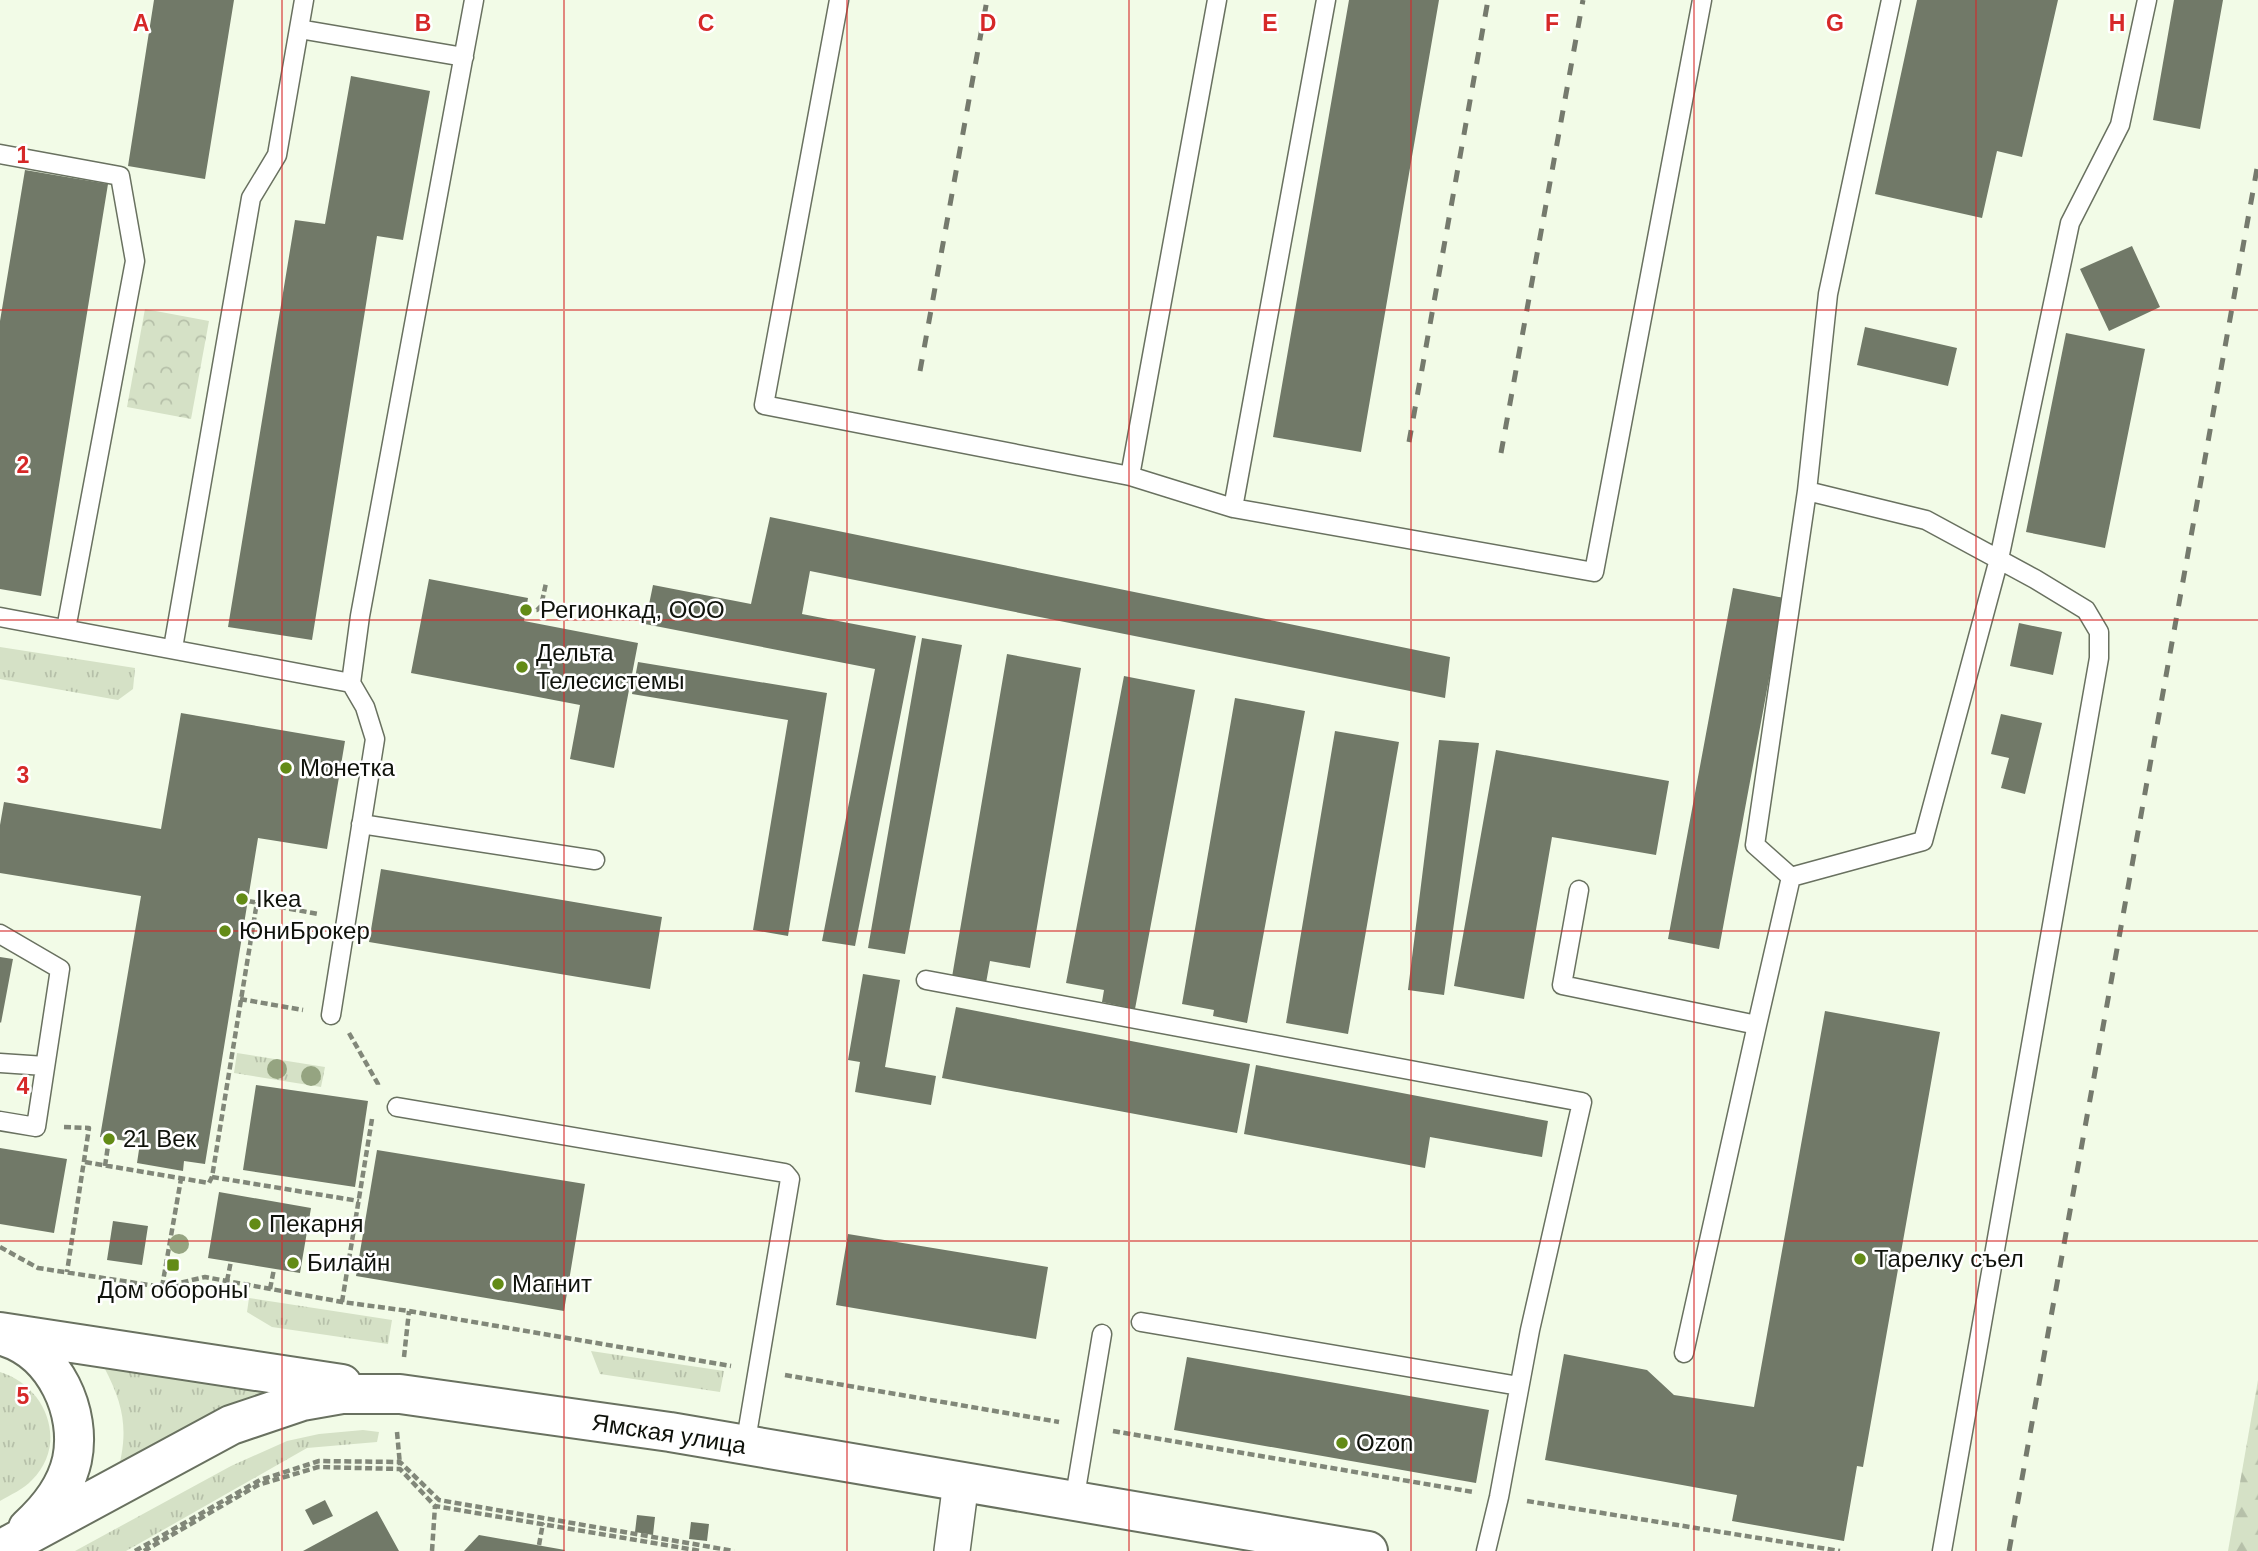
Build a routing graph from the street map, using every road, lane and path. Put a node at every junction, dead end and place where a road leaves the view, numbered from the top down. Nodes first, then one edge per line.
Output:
1 (304, 0) edge
2 (474, 0) edge
3 (839, 0) edge
4 (1217, 0) edge
5 (1326, 0) edge
6 (1702, 0) edge
7 (1891, 0) edge
8 (2147, 0) edge
9 (299, 29) junction
10 (464, 57) junction
11 (0, 155) edge
12 (1130, 475) junction
13 (1807, 491) junction
14 (1233, 508) junction
15 (1999, 559) junction
16 (546, 583) dead end
17 (526, 610) dead end
18 (0, 617) edge
19 (66, 629) junction
20 (173, 648) junction
21 (351, 683) junction
22 (361, 824) junction
23 (595, 860) dead end
24 (1791, 877) junction
25 (1579, 890) dead end
26 (248, 901) dead end
27 (257, 902) junction
28 (346, 920) junction
29 (0, 934) edge
30 (926, 980) dead end
31 (240, 999) junction
32 (331, 1015) joint
33 (1757, 1025) junction
34 (366, 1062) dead end
35 (0, 1063) edge
36 (45, 1066) junction
37 (376, 1097) dead end
38 (397, 1107) dead end
39 (374, 1110) dead end
40 (0, 1121) edge
41 (36, 1127) junction
42 (110, 1139) dead end
43 (85, 1162) junction
44 (105, 1166) junction
45 (212, 1177) junction
46 (181, 1179) junction
47 (359, 1201) junction
48 (0, 1247) edge
49 (231, 1261) dead end
50 (274, 1269) dead end
51 (67, 1272) junction
52 (227, 1281) junction
53 (162, 1287) junction
54 (270, 1289) junction
55 (342, 1302) junction
56 (409, 1311) junction
57 (1141, 1322) dead end
58 (0, 1333) edge
59 (1102, 1334) dead end
60 (405, 1343) dead end
61 (1684, 1353) dead end
62 (758, 1370) junction
63 (1519, 1386) junction
64 (400, 1394) junction
65 (1087, 1426) junction
66 (397, 1435) dead end
67 (746, 1446) junction
68 (400, 1462) junction
69 (400, 1469) junction
70 (961, 1482) junction
71 (1499, 1496) junction
72 (1074, 1502) junction
73 (435, 1506) junction
74 (543, 1523) junction
75 (540, 1545) dead end
76 (4, 1548) edge
77 (1351, 1550) edge
78 (135, 1551) edge
79 (144, 1551) edge
80 (432, 1551) edge
81 (701, 1551) edge
82 (734, 1551) edge
83 (952, 1551) edge
84 (1486, 1551) edge
85 (1840, 1551) edge
86 (1942, 1551) edge

1 - 9 lane
2 - 10 lane
3 - 12 lane
4 - 12 lane
5 - 14 lane
6 - 14 lane
7 - 13 lane
8 - 15 lane
9 - 10 lane
9 - 20 lane
10 - 21 lane
11 - 19 lane
12 - 14 lane
13 - 15 lane
13 - 24 lane
15 - 24 lane
15 - 86 lane
16 - 17 path
18 - 19 lane
19 - 20 lane
20 - 21 lane
21 - 22 lane
22 - 23 lane
22 - 28 lane
24 - 33 lane
25 - 33 lane
26 - 27 path
27 - 28 path
27 - 31 path
28 - 32 lane
29 - 36 lane
30 - 63 lane
31 - 32 path
31 - 45 path
33 - 61 lane
34 - 37 path
35 - 36 lane
36 - 41 lane
38 - 62 lane
39 - 47 path
40 - 41 lane
41 - 43 path
42 - 44 path
43 - 44 path
43 - 51 path
44 - 46 path
45 - 46 path
45 - 47 path
46 - 53 path
47 - 55 path
48 - 51 path
49 - 52 path
50 - 54 path
51 - 53 path
52 - 53 path
52 - 54 path
54 - 55 path
55 - 56 path
56 - 60 path
56 - 62 path
57 - 63 lane
58 - 64 main road
58 - 76 main road
59 - 65 lane
62 - 65 path
62 - 67 lane
63 - 71 lane
64 - 67 main road, Ямская улица
64 - 76 main road, Ямская улица
65 - 71 path
65 - 72 lane
66 - 68 path
67 - 70 main road, Ямская улица
68 - 69 path
68 - 78 path
68 - 82 path
69 - 73 path
69 - 79 path
70 - 72 main road, Ямская улица
70 - 83 street
71 - 84 lane
71 - 85 path
72 - 77 main road, Ямская улица
73 - 74 path
73 - 80 path
74 - 75 path
74 - 81 path

